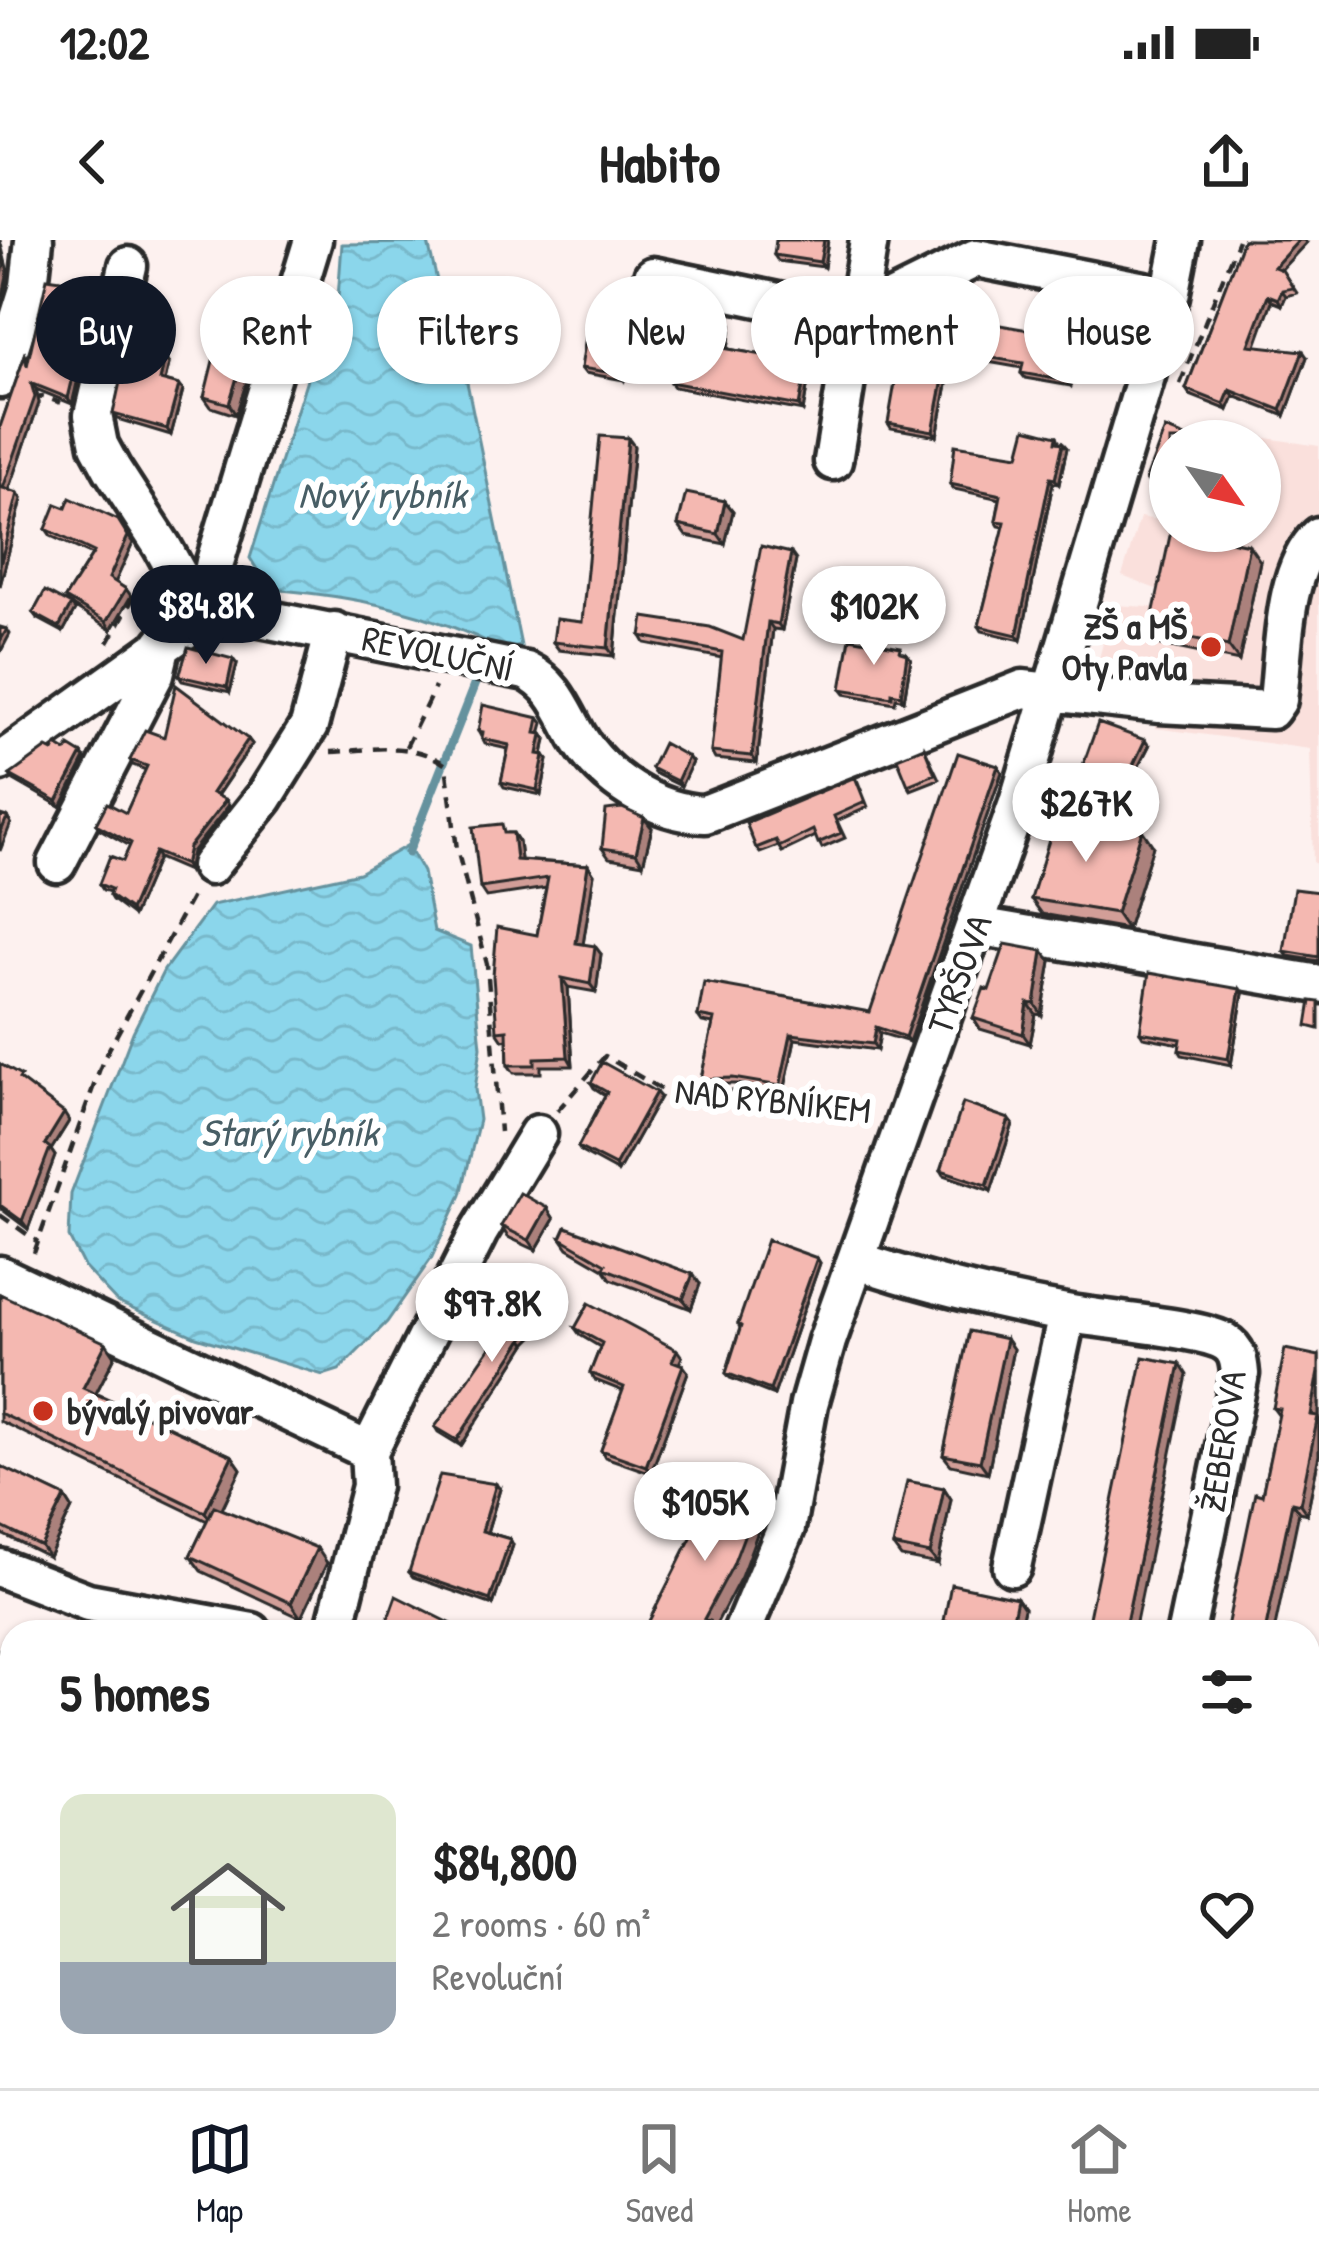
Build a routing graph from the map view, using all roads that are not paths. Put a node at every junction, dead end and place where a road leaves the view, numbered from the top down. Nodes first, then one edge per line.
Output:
1 (34, 240) edge
2 (313, 240) edge
3 (869, 240) edge
4 (1181, 240) edge
5 (1204, 240) edge
6 (128, 266) dead end
7 (863, 276) edge
8 (940, 276) edge
9 (1068, 276) edge
10 (1174, 276) edge
11 (1182, 276) edge
12 (0, 380) edge
13 (845, 384) edge
14 (1144, 384) edge
15 (833, 461) dead end
16 (1319, 536) edge
17 (203, 620) junction
18 (334, 631) junction
19 (162, 644) junction
20 (1053, 690) junction
21 (0, 763) edge
22 (57, 863) dead end
23 (210, 866) road end
24 (977, 926) junction
25 (1319, 984) edge
26 (538, 1134) road end
27 (856, 1259) junction
28 (11, 1280) edge
29 (1067, 1314) junction
30 (369, 1451) junction
31 (1012, 1567) dead end
32 (0, 1568) edge
33 (96, 1618) edge
34 (337, 1620) edge
35 (747, 1620) edge
36 (1188, 1620) edge

1 - 12 street
2 - 17 street
3 - 7 street
4 - 10 street, TYRŠOVA
5 - 11 street
6 - 17 street
8 - 9 street
13 - 15 street
14 - 20 street, TYRŠOVA
16 - 20 street, REVOLUČNÍ
17 - 18 street, REVOLUČNÍ
17 - 19 street, REVOLUČNÍ
18 - 20 street, REVOLUČNÍ
18 - 23 street
19 - 21 street, REVOLUČNÍ
19 - 22 street
20 - 24 street, TYRŠOVA
24 - 25 street
24 - 27 street, TYRŠOVA
26 - 30 street
27 - 29 street, ŽEBEROVA
27 - 35 street, TYRŠOVA
28 - 30 street
29 - 31 street
29 - 36 street, ŽEBEROVA
30 - 34 street
32 - 33 street

